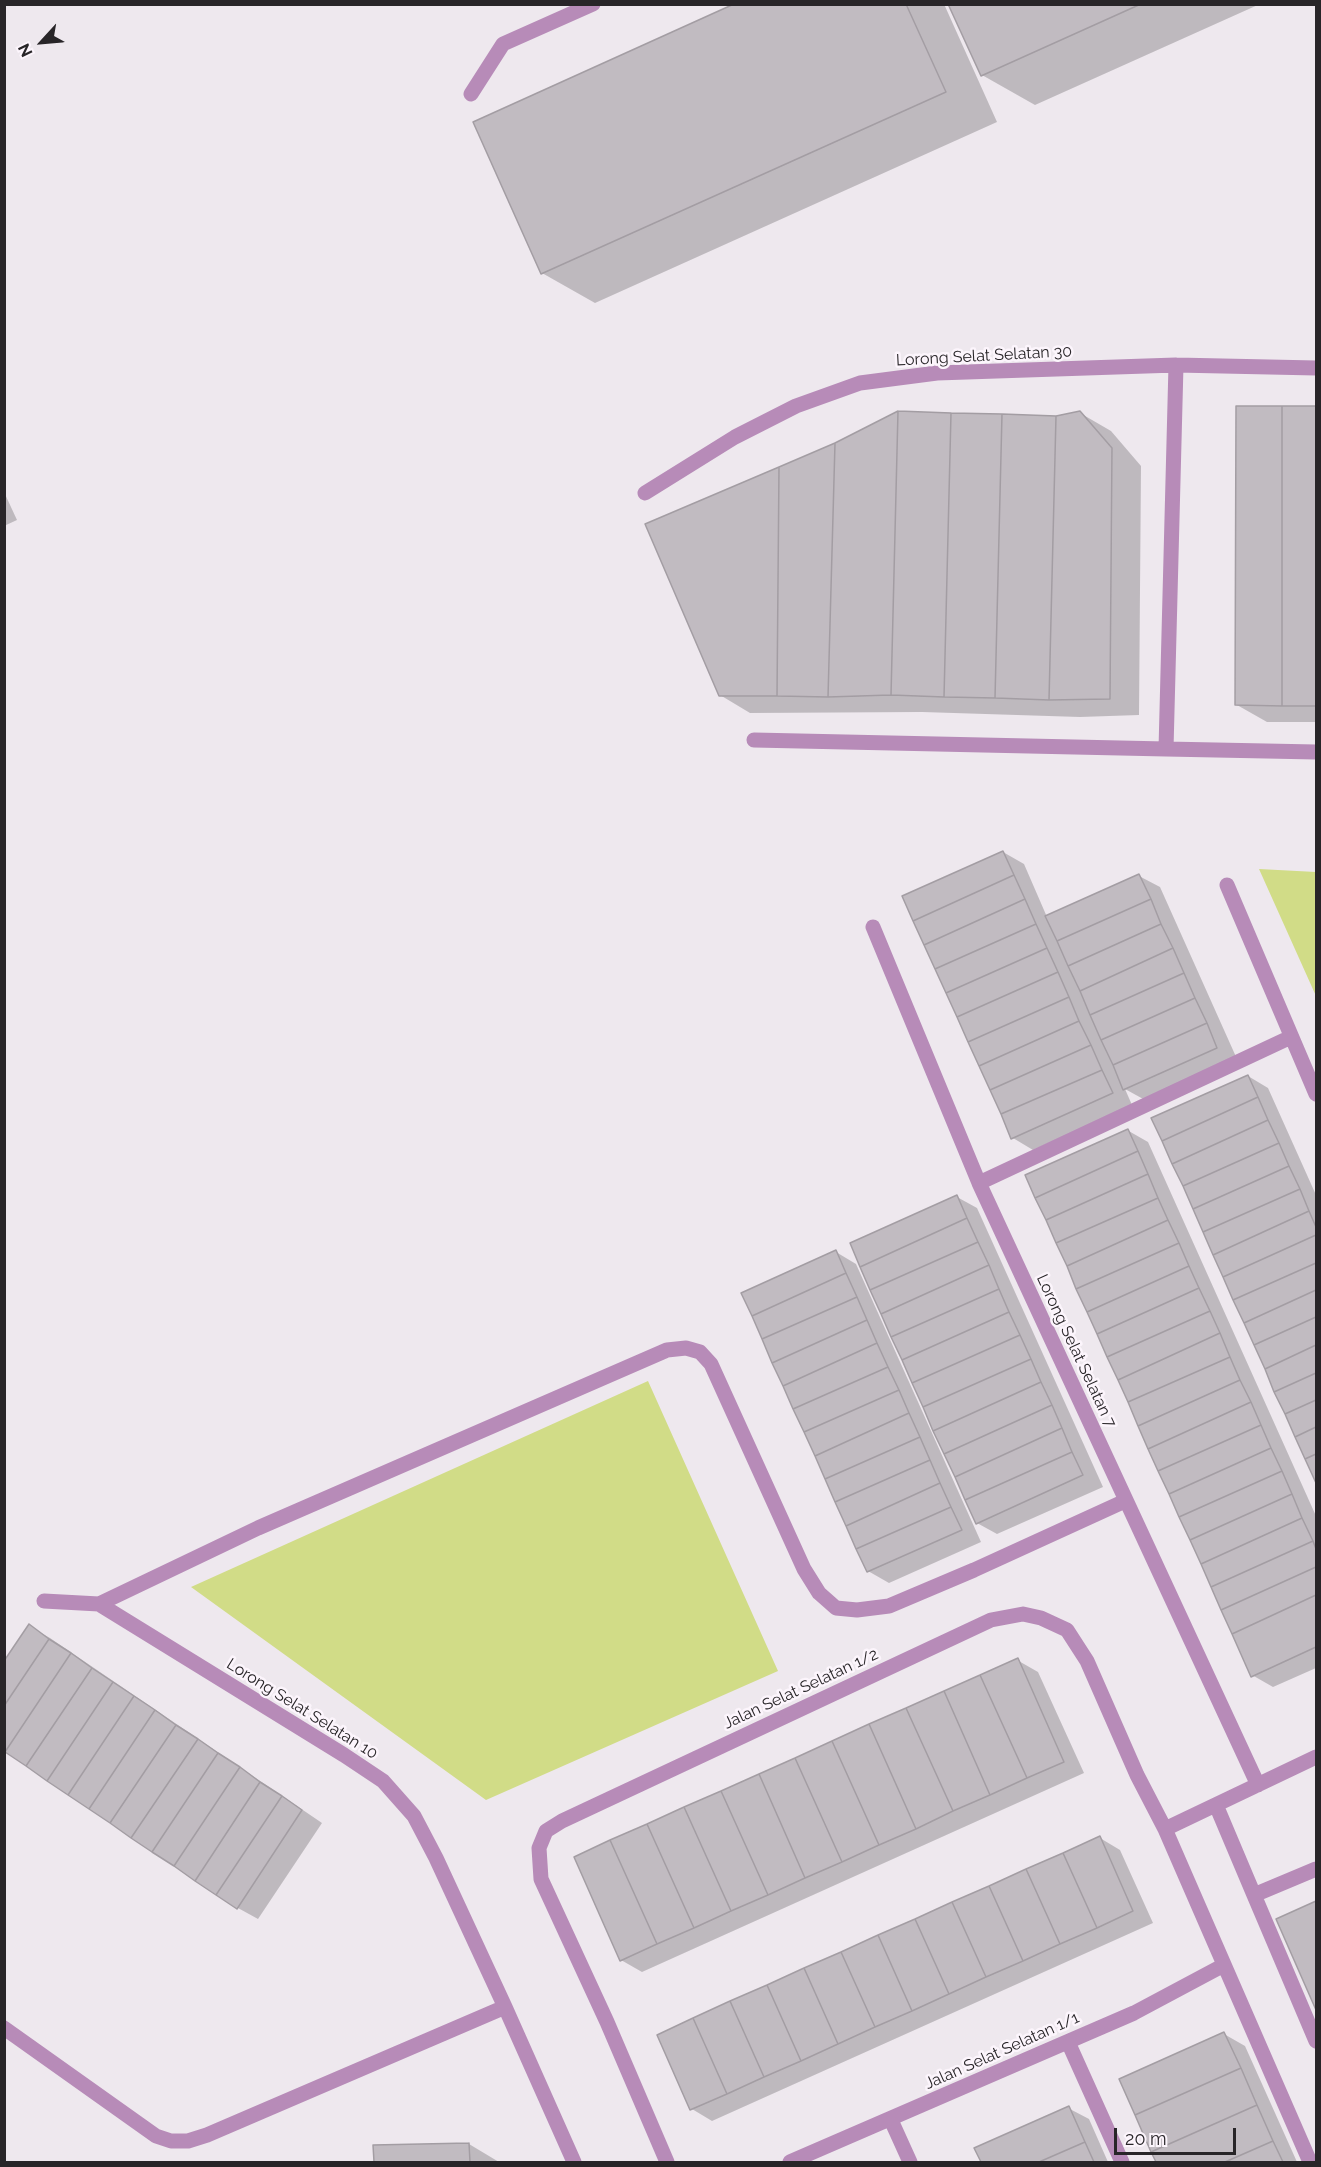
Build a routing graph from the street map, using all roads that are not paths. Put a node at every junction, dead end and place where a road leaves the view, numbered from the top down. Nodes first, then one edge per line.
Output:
1 (593, 4) edge
2 (471, 94) dead end
3 (1176, 365) junction
4 (1317, 368) edge
5 (645, 493) dead end
6 (754, 740) dead end
7 (1166, 749) junction
8 (1317, 752) edge
9 (1227, 885) dead end
10 (873, 927) dead end
11 (1291, 1037) junction
12 (1317, 1094) edge
13 (979, 1184) junction
14 (1125, 1501) junction
15 (44, 1601) dead end
16 (99, 1604) junction
17 (1317, 1757) edge
18 (1258, 1785) junction
19 (1216, 1805) junction
20 (1165, 1829) junction
21 (1317, 1869) edge
22 (1254, 1895) junction
23 (1224, 1965) junction
24 (505, 2007) junction
25 (4, 2028) edge
26 (1317, 2041) edge
27 (1068, 2042) junction
28 (891, 2120) junction
29 (574, 2163) edge
30 (667, 2163) edge
31 (790, 2163) edge
32 (910, 2163) edge
33 (1122, 2163) edge
34 (1310, 2163) edge

1 - 2 street
3 - 4 street, Lorong Selat Selatan 30
3 - 5 street, Lorong Selat Selatan 30
3 - 7 street
6 - 7 street
7 - 8 street
9 - 11 street
10 - 13 street, Lorong Selat Selatan 7
11 - 12 street
11 - 13 street
13 - 14 street, Lorong Selat Selatan 7
14 - 16 street
14 - 18 street, Lorong Selat Selatan 7
15 - 16 street, Lorong Selat Selatan 10
16 - 24 street, Lorong Selat Selatan 10
17 - 18 street
18 - 19 street
19 - 20 street
19 - 22 street
20 - 23 street, Jalan Selat Selatan 1/2
20 - 30 street, Jalan Selat Selatan 1/2
21 - 22 street
22 - 26 street
23 - 27 street, Jalan Selat Selatan 1/1
23 - 34 street, Jalan Selat Selatan 1/2
24 - 25 street
24 - 29 street, Lorong Selat Selatan 10
27 - 28 street, Jalan Selat Selatan 1/1
27 - 33 street
28 - 31 street, Jalan Selat Selatan 1/1
28 - 32 street

